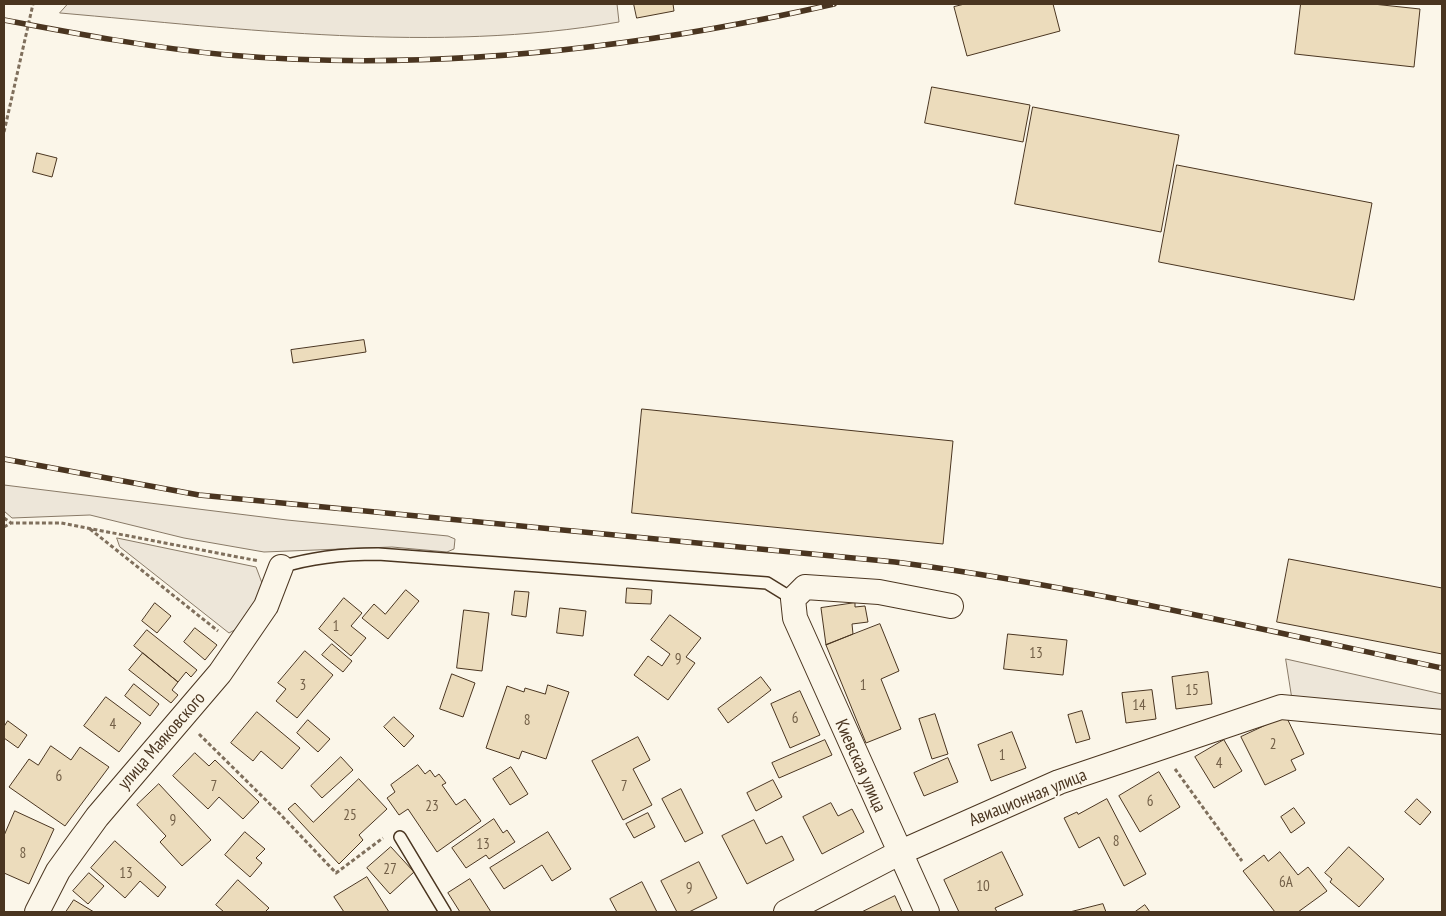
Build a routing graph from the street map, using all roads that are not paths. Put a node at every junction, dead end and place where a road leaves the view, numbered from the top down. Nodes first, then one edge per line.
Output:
1 (280, 567) joint
2 (951, 606) dead end
3 (794, 609) junction
4 (1442, 722) edge
5 (400, 837) road end
6 (899, 853) junction
7 (37, 912) edge
8 (445, 912) edge
9 (786, 912) edge
10 (927, 912) edge

1 - 3 lane
1 - 7 street, улица Маяковского
2 - 3 street
3 - 6 street, Киевская улица
4 - 6 street, Авиационная улица
5 - 8 lane
6 - 9 street, Авиационная улица
6 - 10 street, Киевская улица

